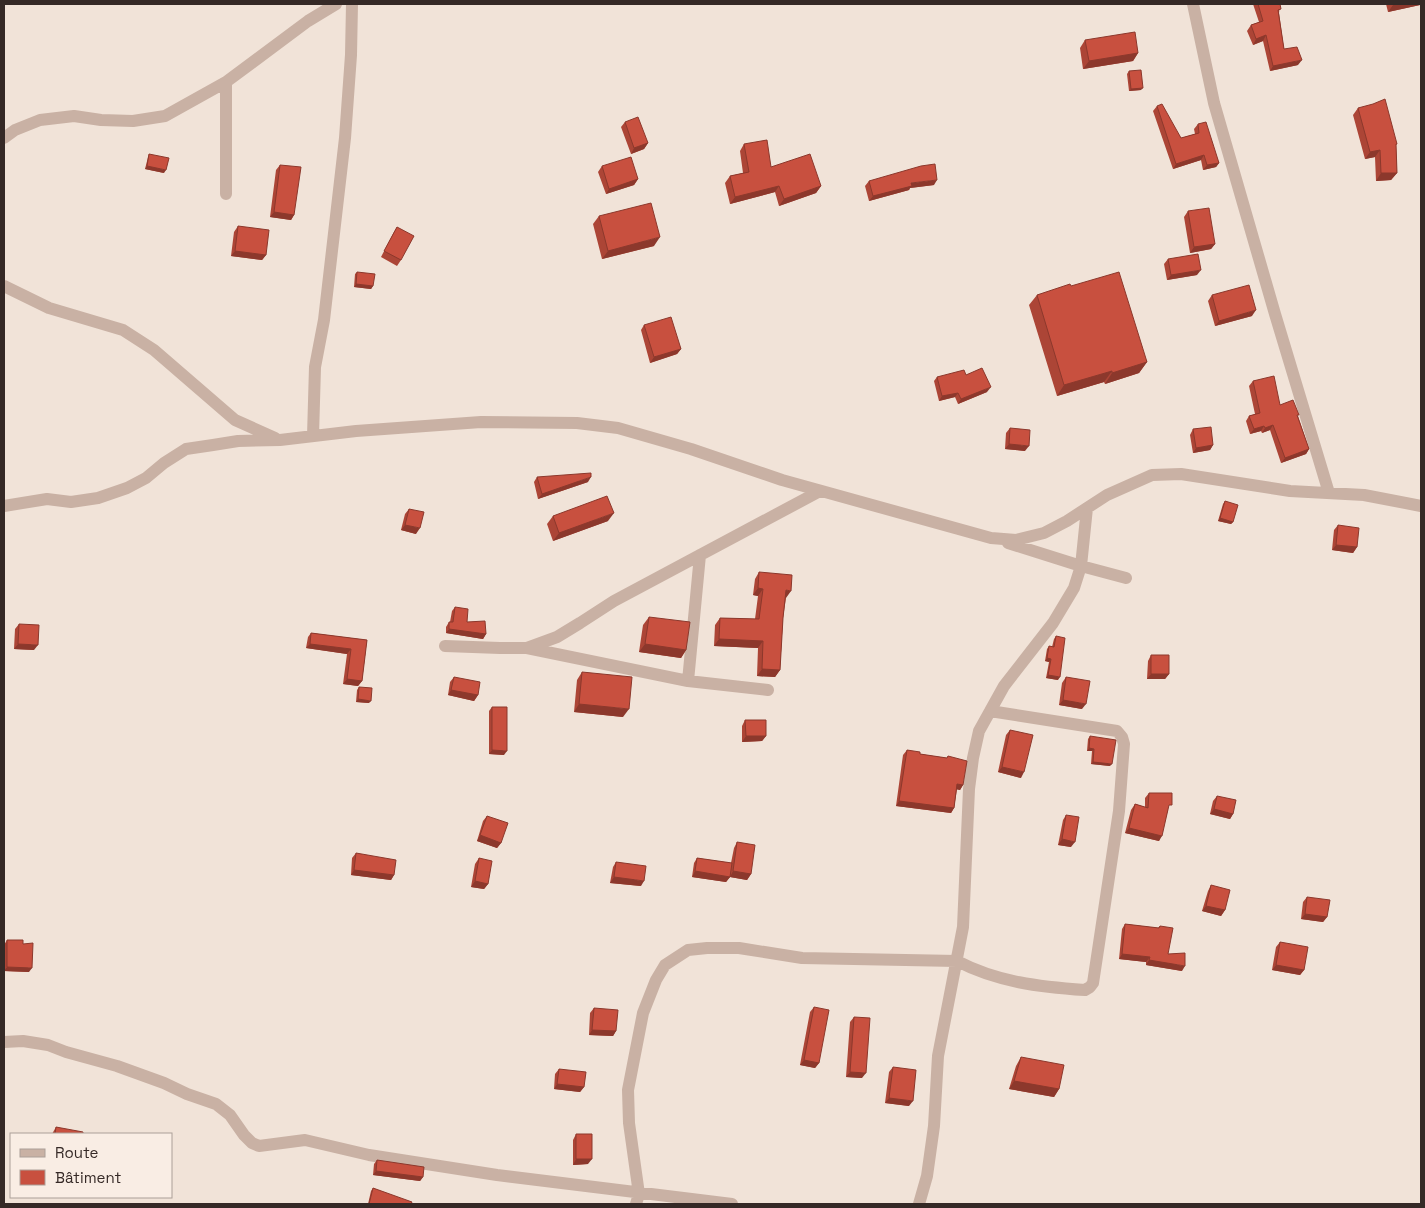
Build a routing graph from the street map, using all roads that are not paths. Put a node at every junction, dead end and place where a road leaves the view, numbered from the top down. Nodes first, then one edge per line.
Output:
1 (336, 4) edge
2 (352, 4) edge
3 (1193, 4) edge
4 (226, 82) junction
5 (4, 138) edge
6 (226, 194) dead end
7 (4, 286) edge
8 (313, 436) junction
9 (280, 440) junction
10 (820, 491) junction
11 (1329, 493) junction
12 (4, 506) edge
13 (1421, 506) edge
14 (1087, 508) junction
15 (991, 538) junction
16 (700, 555) junction
17 (1081, 566) junction
18 (1126, 578) dead end
19 (445, 646) dead end
20 (527, 648) junction
21 (688, 682) junction
22 (768, 690) dead end
23 (990, 711) junction
24 (957, 961) junction
25 (4, 1042) edge
26 (637, 1199) edge
27 (732, 1204) edge
28 (919, 1204) edge

1 - 4 street
2 - 8 street
3 - 11 street
4 - 5 street
4 - 6 street
7 - 9 street
8 - 9 street
8 - 10 street
9 - 12 street
10 - 15 street
10 - 16 street
11 - 13 street
11 - 14 street
14 - 15 street
14 - 17 street
15 - 17 street
16 - 20 street
16 - 21 street
17 - 18 street
17 - 23 street
19 - 20 street
20 - 21 street
21 - 22 street
23 - 24 street
23 - 24 street
24 - 26 street
24 - 28 street
25 - 26 street
26 - 27 street

